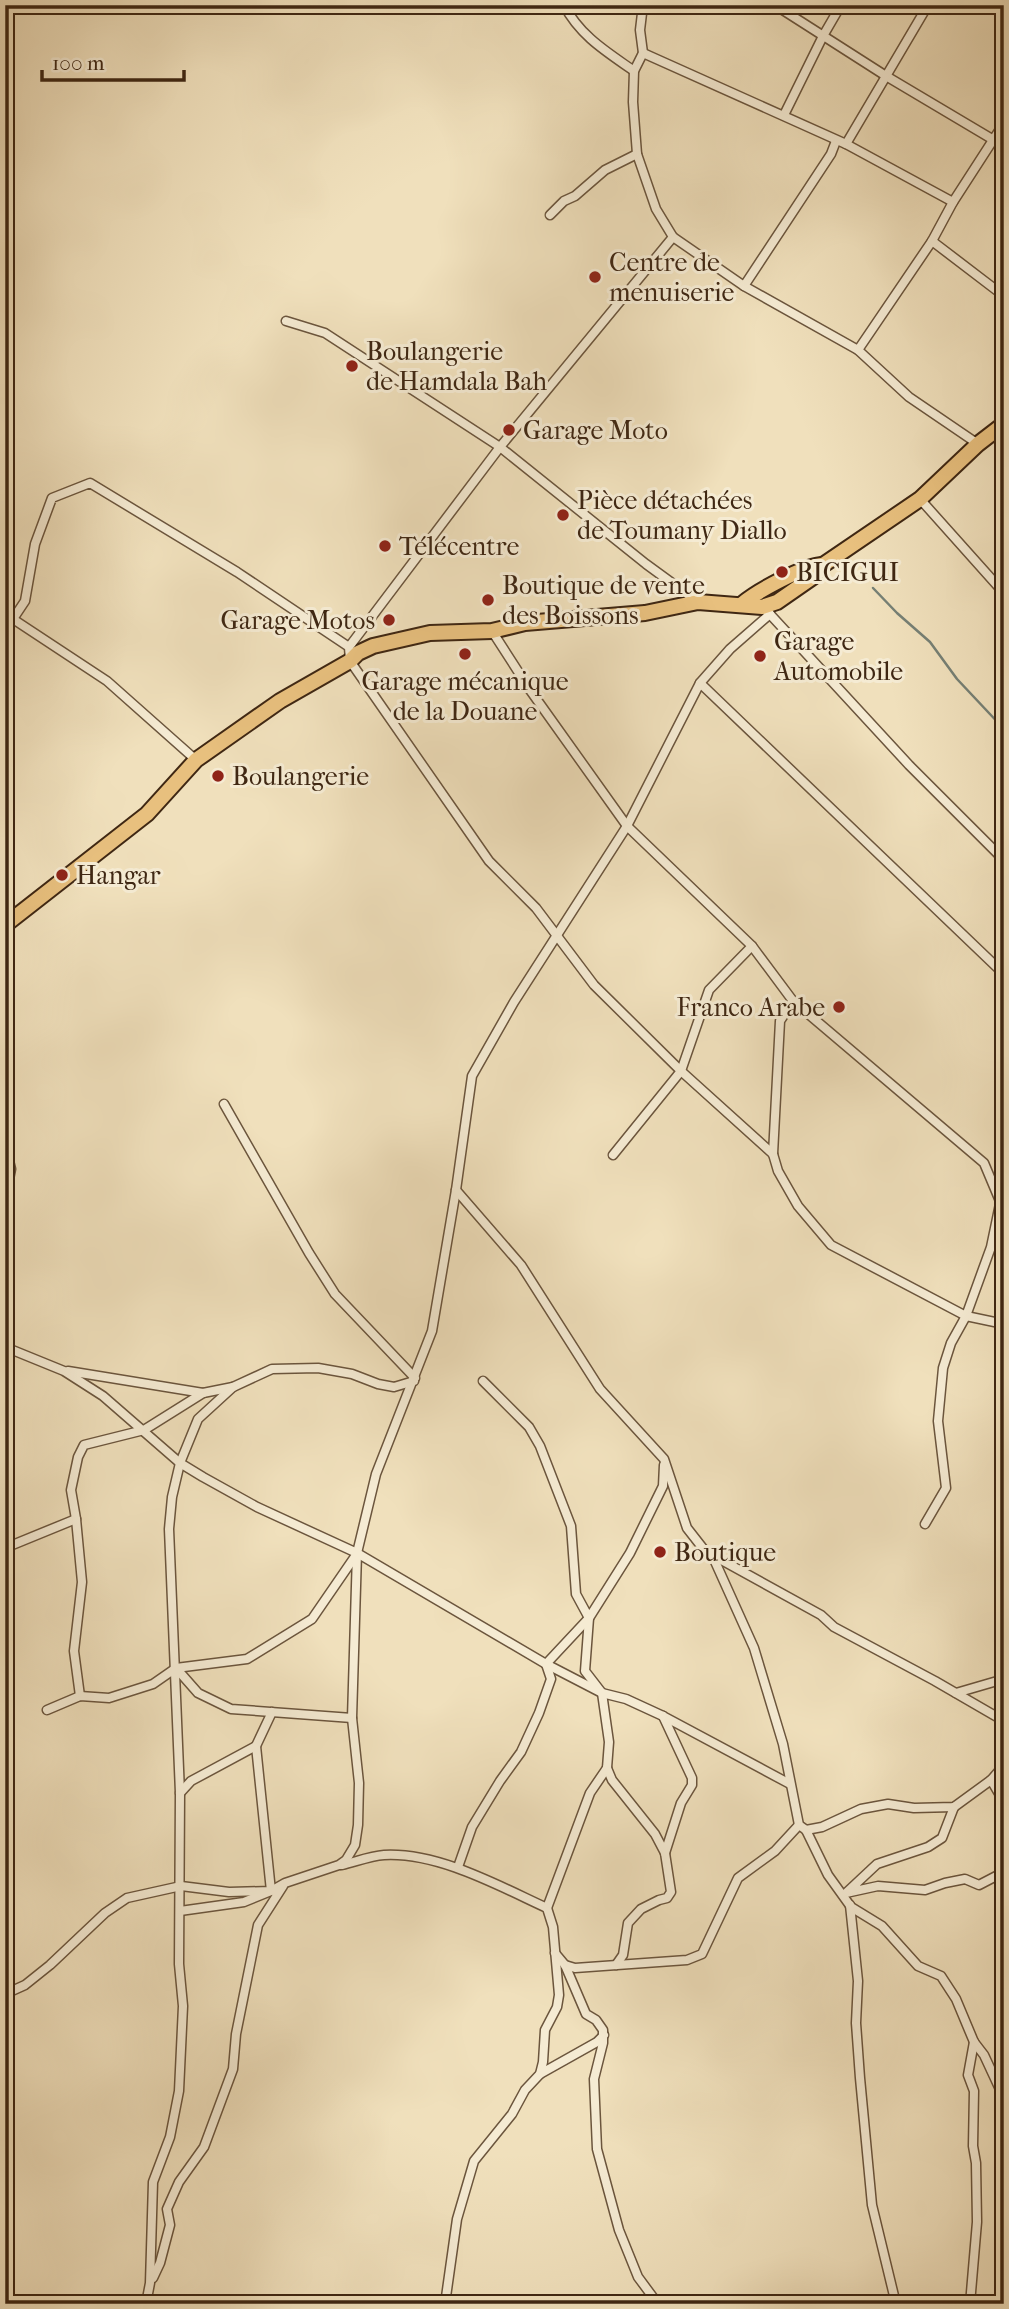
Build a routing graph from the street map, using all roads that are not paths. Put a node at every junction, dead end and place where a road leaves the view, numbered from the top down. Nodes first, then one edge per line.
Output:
1 (564, 5) edge
2 (643, 5) edge
3 (775, 5) edge
4 (841, 5) edge
5 (928, 5) edge
6 (823, 36) junction
7 (643, 53) junction
8 (634, 71) junction
9 (886, 76) junction
10 (784, 115) junction
11 (1004, 123) edge
12 (998, 135) edge
13 (836, 141) junction
14 (846, 144) junction
15 (637, 154) junction
16 (953, 202) junction
17 (550, 215) dead end
18 (673, 237) junction
19 (932, 241) junction
20 (744, 286) junction
21 (1004, 296) edge
22 (286, 321) dead end
23 (858, 351) junction
24 (1004, 424) edge
25 (978, 444) junction
26 (500, 447) junction
27 (920, 499) junction
28 (823, 565) junction
29 (755, 593) junction
30 (1004, 593) edge
31 (698, 602) junction
32 (742, 604) junction
33 (766, 610) junction
34 (492, 631) junction
35 (349, 654) junction
36 (700, 683) junction
37 (196, 760) junction
38 (626, 826) junction
39 (1004, 860) edge
40 (5, 925) edge
41 (557, 937) junction
42 (752, 946) junction
43 (1004, 974) edge
44 (793, 1001) junction
45 (681, 1071) junction
46 (225, 1104) dead end
47 (5, 1144) edge
48 (773, 1154) junction
49 (613, 1155) dead end
50 (456, 1190) junction
51 (1002, 1199) edge
52 (5, 1200) edge
53 (966, 1316) junction
54 (1004, 1324) edge
55 (5, 1347) edge
56 (64, 1371) junction
57 (414, 1379) junction
58 (483, 1381) dead end
59 (233, 1387) junction
60 (204, 1393) junction
61 (144, 1430) junction
62 (664, 1459) junction
63 (180, 1462) junction
64 (76, 1519) junction
65 (925, 1524) dead end
66 (5, 1548) edge
67 (357, 1553) junction
68 (713, 1557) junction
69 (589, 1618) junction
70 (546, 1664) junction
71 (176, 1668) junction
72 (1004, 1679) edge
73 (602, 1693) junction
74 (956, 1693) junction
75 (80, 1696) junction
76 (47, 1710) dead end
77 (272, 1712) junction
78 (663, 1716) junction
79 (352, 1717) junction
80 (1004, 1721) edge
81 (256, 1746) junction
82 (1004, 1765) edge
83 (607, 1768) junction
84 (991, 1780) junction
85 (790, 1784) junction
86 (180, 1793) junction
87 (1004, 1802) edge
88 (954, 1807) junction
89 (802, 1828) junction
90 (665, 1853) junction
91 (339, 1865) junction
92 (458, 1867) junction
93 (1004, 1872) edge
94 (285, 1883) junction
95 (180, 1886) junction
96 (271, 1891) junction
97 (846, 1893) junction
98 (851, 1907) junction
99 (547, 1908) junction
100 (180, 1911) junction
101 (555, 1953) junction
102 (565, 1965) junction
103 (616, 1965) junction
104 (5, 1994) edge
105 (604, 2035) junction
106 (974, 2042) junction
107 (540, 2074) junction
108 (1004, 2098) edge
109 (150, 2283) junction
110 (5, 2297) edge
111 (20, 2304) edge
112 (146, 2304) edge
113 (444, 2304) edge
114 (658, 2304) edge
115 (897, 2304) edge
116 (970, 2304) edge

1 - 8 street
2 - 7 street
3 - 6 street
4 - 6 street
5 - 9 street
6 - 9 street
6 - 10 street
7 - 8 street
7 - 10 street
8 - 15 street
9 - 12 street
9 - 14 street
10 - 13 street
11 - 12 street
12 - 16 street
13 - 14 street
13 - 20 street
14 - 16 street
15 - 17 street
15 - 18 street
16 - 19 street
18 - 20 street
18 - 26 street
19 - 21 street
19 - 23 street
20 - 23 street
22 - 26 street
23 - 25 street
24 - 25 highway
25 - 27 highway
26 - 31 street
26 - 35 street
27 - 28 highway
27 - 30 street
28 - 29 highway
28 - 33 highway
29 - 32 highway
29 - 33 street
31 - 32 highway
31 - 34 highway
32 - 33 highway
33 - 36 street
33 - 39 street
34 - 35 highway
34 - 38 street
35 - 37 highway
35 - 37 street
35 - 41 street
36 - 38 street
36 - 43 street
37 - 40 highway
38 - 41 street
38 - 42 street
41 - 45 street
41 - 50 street
42 - 44 street
42 - 45 street
44 - 48 street
44 - 51 street
45 - 48 street
45 - 49 street
46 - 57 street
47 - 52 street
48 - 53 street
50 - 57 street
50 - 62 street
51 - 53 street
53 - 54 street
53 - 65 street
55 - 56 street
56 - 60 street
56 - 61 street
57 - 59 street
57 - 67 street
58 - 69 street
59 - 60 street
59 - 63 street
60 - 61 street
61 - 63 street
61 - 64 street
62 - 68 street
62 - 69 street
63 - 67 street
63 - 71 street
64 - 66 street
64 - 75 street
67 - 70 street
67 - 71 street
67 - 79 street
68 - 74 street
68 - 85 street
69 - 70 street
69 - 73 street
70 - 73 street
70 - 92 street
71 - 75 street
71 - 77 street
71 - 86 street
72 - 74 street
73 - 78 street
73 - 83 street
74 - 80 street
75 - 76 street
77 - 79 street
77 - 81 street
78 - 85 street
78 - 90 street
79 - 91 street
81 - 86 street
81 - 96 street
82 - 84 street
83 - 90 street
83 - 99 street
84 - 87 street
84 - 88 street
85 - 89 street
86 - 95 street
88 - 89 street
88 - 97 street
89 - 98 street
89 - 103 street
90 - 103 street
91 - 92 street
91 - 94 street
92 - 99 street
93 - 97 street
94 - 96 street
94 - 109 street
95 - 96 street
95 - 100 street
95 - 104 street
96 - 100 street
97 - 98 street
98 - 106 street
98 - 115 street
99 - 101 street
100 - 109 street
101 - 102 street
101 - 107 street
102 - 103 street
102 - 105 street
105 - 107 street
105 - 114 street
106 - 108 street
106 - 116 street
107 - 113 street
109 - 112 street
110 - 111 street

